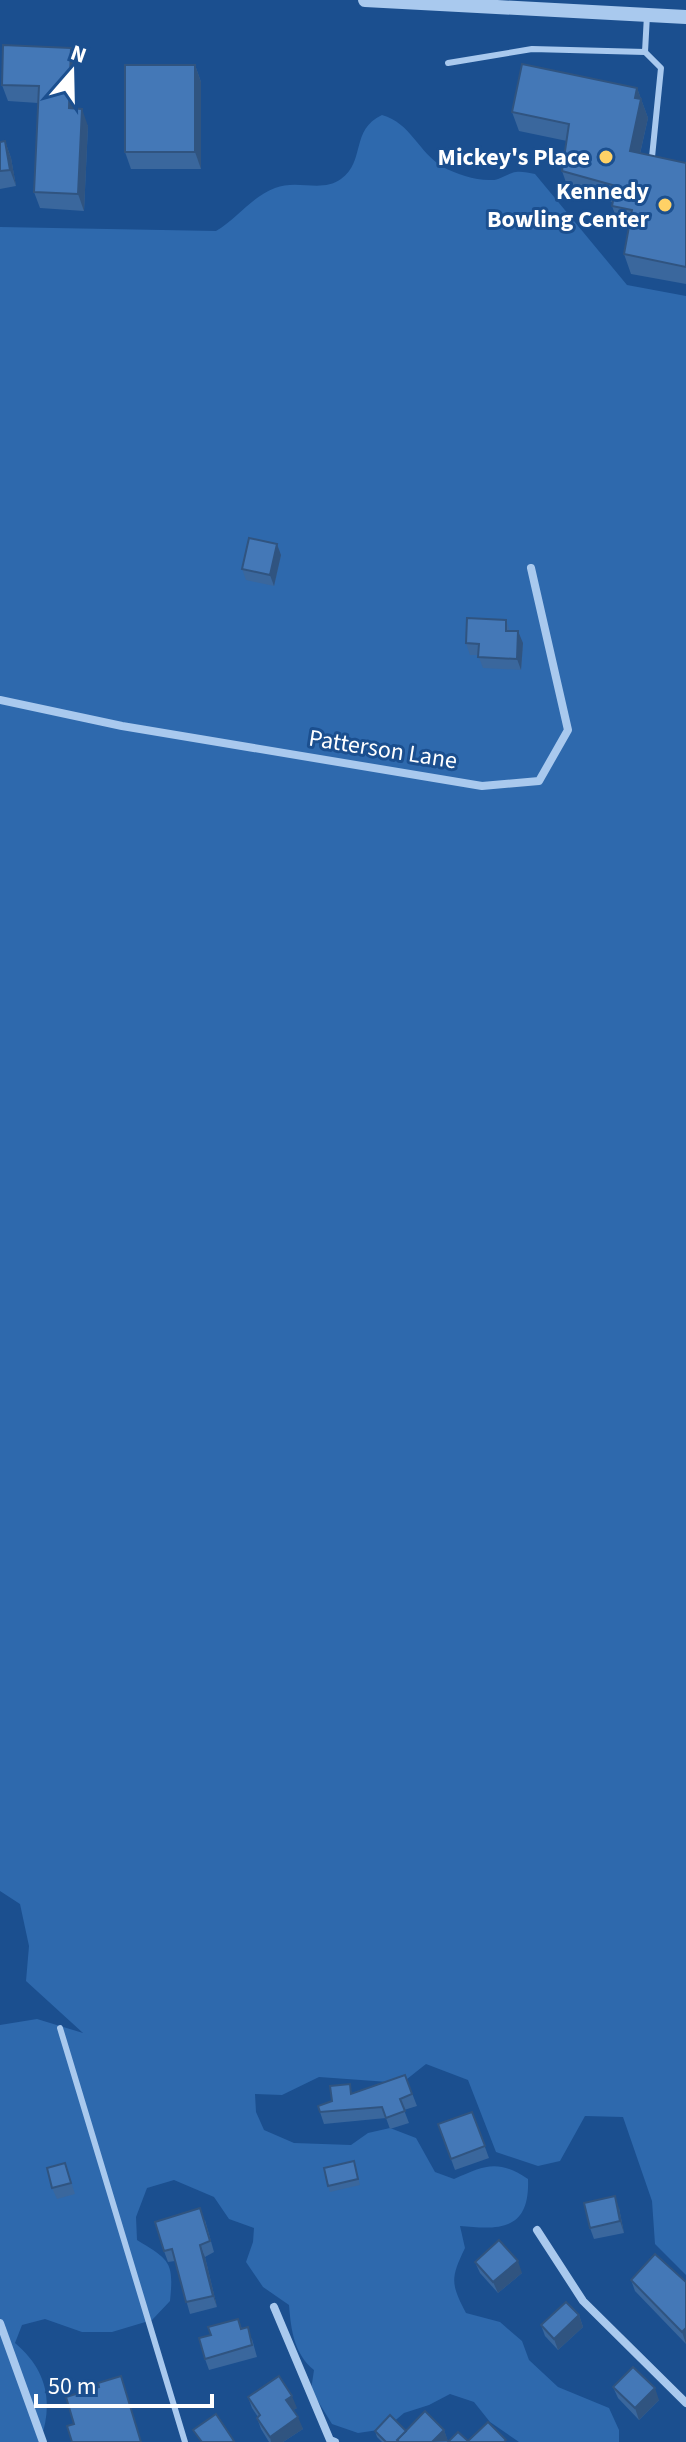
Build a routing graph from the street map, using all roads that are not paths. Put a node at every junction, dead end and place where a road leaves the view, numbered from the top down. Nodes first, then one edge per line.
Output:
1 (365, 0) edge
2 (647, 15) junction
3 (686, 17) edge
4 (645, 52) junction
5 (448, 63) dead end
6 (652, 157) edge
7 (531, 568) dead end
8 (0, 700) edge
9 (60, 2028) dead end
10 (537, 2230) dead end
11 (274, 2307) dead end
12 (0, 2323) edge
13 (686, 2403) edge
14 (331, 2441) edge
15 (43, 2442) edge
16 (185, 2442) edge

1 - 2 street
2 - 3 street
2 - 4 lane
4 - 5 lane
4 - 6 lane
7 - 8 street, Patterson Lane
9 - 16 lane
10 - 13 street
11 - 14 street
12 - 15 street

